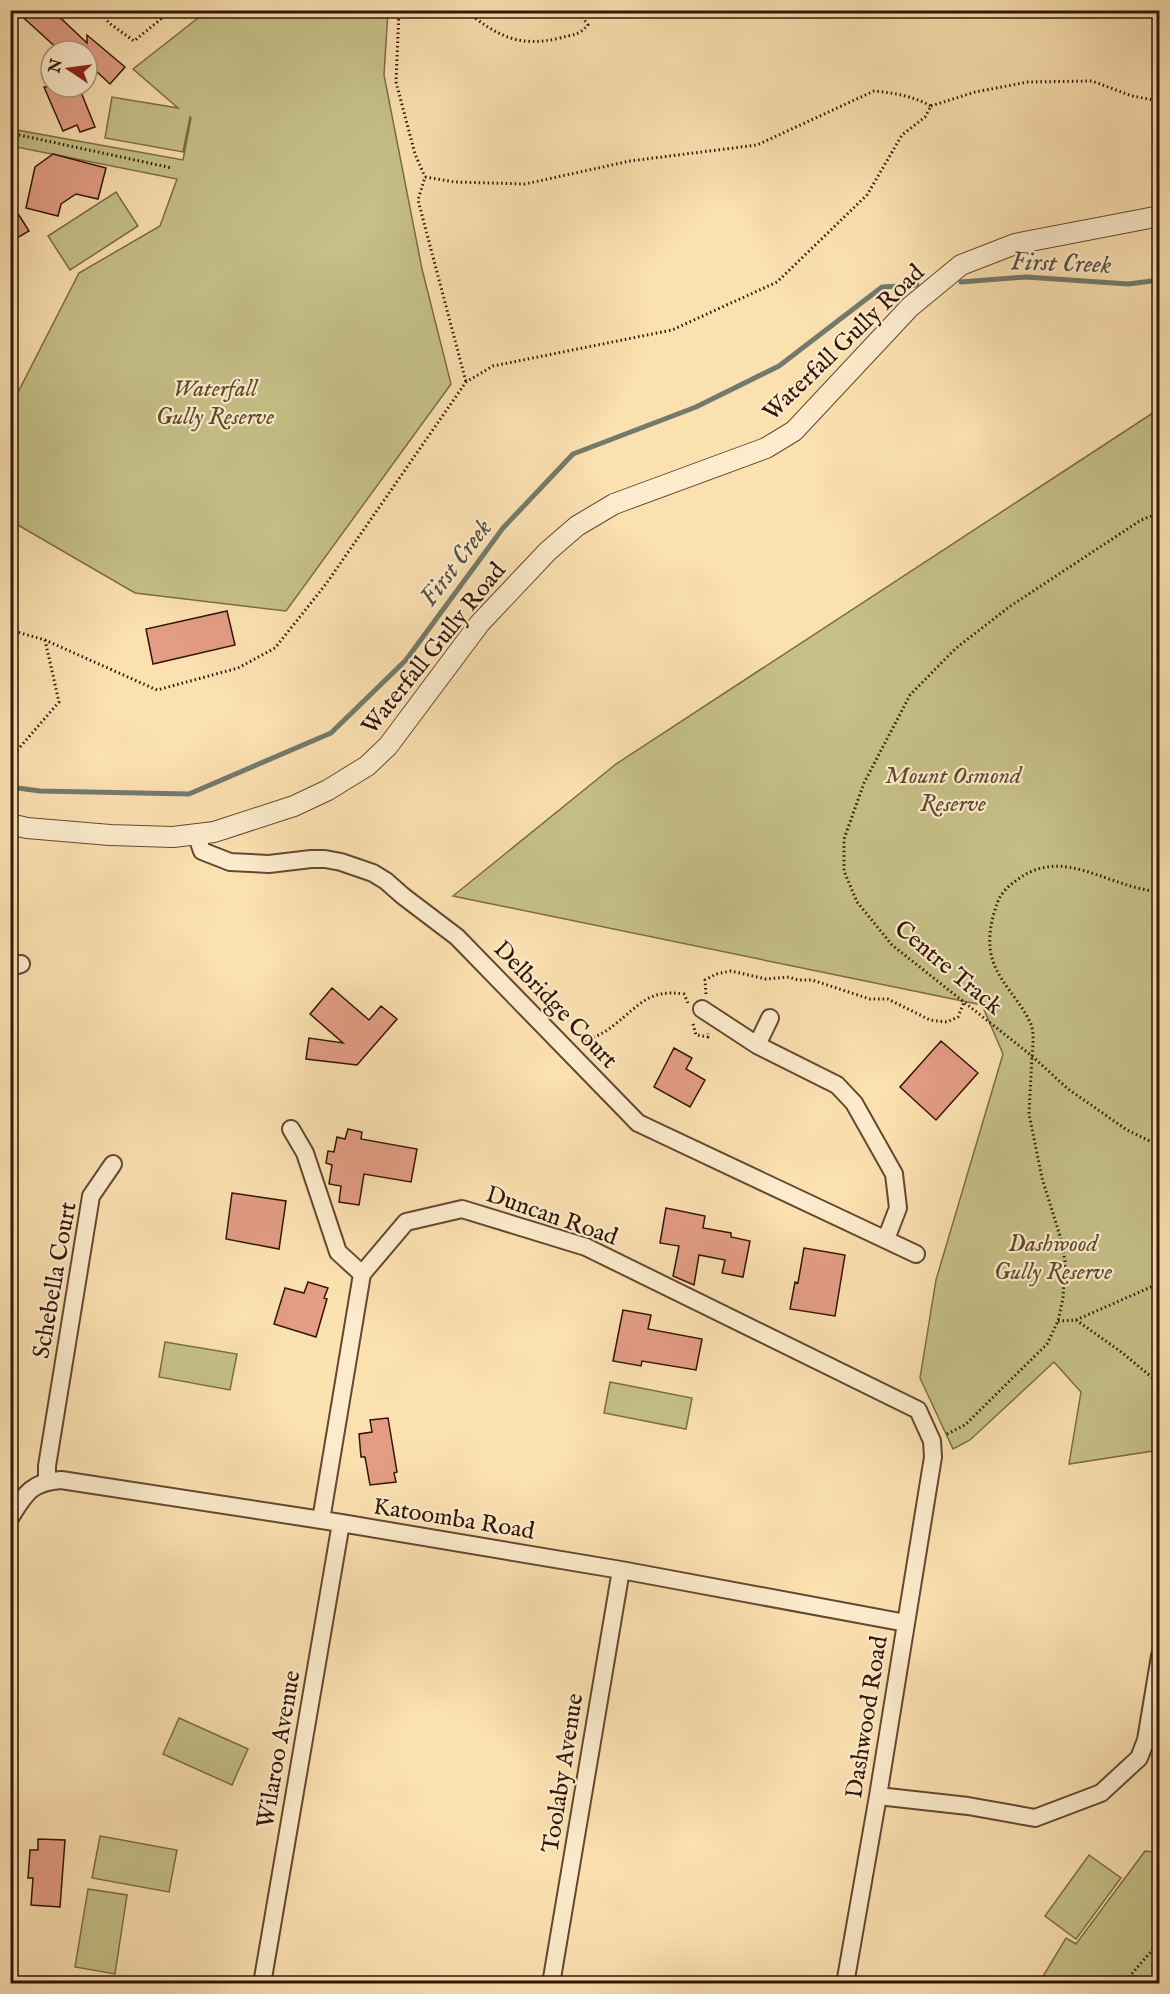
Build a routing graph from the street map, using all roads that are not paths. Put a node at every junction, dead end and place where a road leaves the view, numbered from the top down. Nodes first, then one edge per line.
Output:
1 (1160, 216) edge
2 (10, 824) edge
3 (196, 834) junction
4 (698, 1013) road end
5 (770, 1018) dead end
6 (757, 1045) junction
7 (291, 1129) dead end
8 (113, 1164) dead end
9 (886, 1239) junction
10 (916, 1254) dead end
11 (362, 1274) junction
12 (932, 1449) joint
13 (47, 1481) junction
14 (10, 1518) edge
15 (321, 1520) junction
16 (341, 1523) junction
17 (621, 1570) junction
18 (906, 1623) junction
19 (1160, 1656) edge
20 (878, 1796) junction
21 (262, 1983) edge
22 (551, 1983) edge
23 (844, 1983) edge

1 - 3 street, Waterfall Gully Road
2 - 3 street, Waterfall Gully Road
3 - 9 street, Delbridge Court
4 - 6 street
5 - 6 street
6 - 9 street
7 - 11 street
8 - 13 street, Schebella Court
9 - 10 street, Delbridge Court
11 - 12 street, Duncan Road
11 - 15 street
12 - 18 street, Dashwood Road
13 - 14 street
13 - 15 street, Katoomba Road
15 - 16 street, Katoomba Road
16 - 17 street, Katoomba Road
16 - 21 street, Wilaroo Avenue
17 - 18 street, Katoomba Road
17 - 22 street, Toolaby Avenue
18 - 20 street, Dashwood Road
19 - 20 street
20 - 23 street, Dashwood Road

